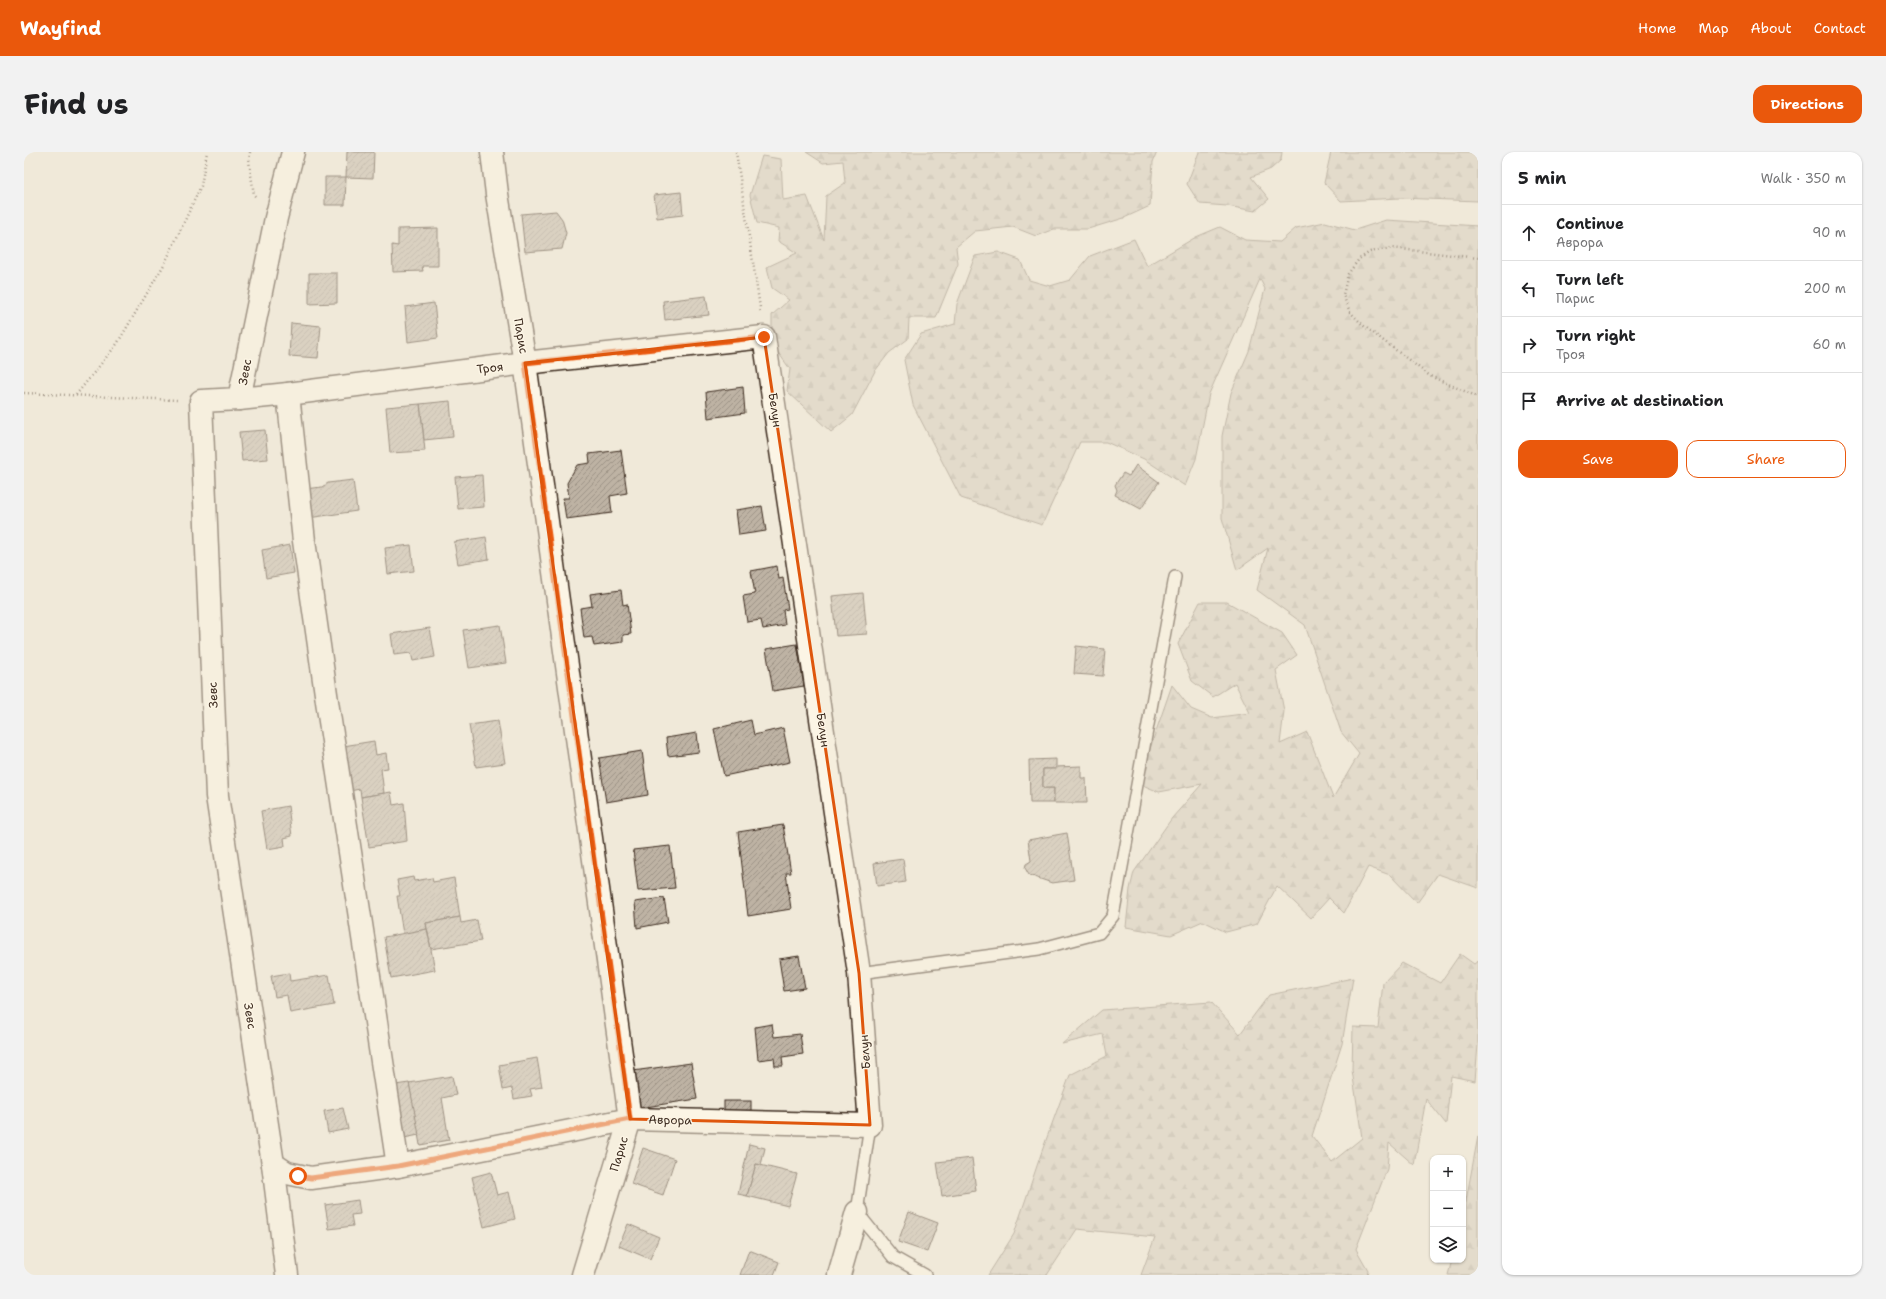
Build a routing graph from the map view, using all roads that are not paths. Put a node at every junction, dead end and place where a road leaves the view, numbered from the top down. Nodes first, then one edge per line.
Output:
1 (293, 152) edge
2 (492, 152) edge
3 (764, 337) joint
4 (525, 363) junction
5 (288, 394) junction
6 (239, 399) junction
7 (1175, 577) dead end
8 (859, 973) junction
9 (630, 1119) junction
10 (870, 1126) junction
11 (273, 1164) junction
12 (398, 1166) junction
13 (857, 1212) junction
14 (287, 1275) edge
15 (583, 1275) edge
16 (839, 1275) edge
17 (925, 1275) edge

1 - 6 street, Зевс
2 - 4 street, Парис
3 - 4 street, Троя
3 - 8 street, Белун
4 - 5 street, Троя
4 - 9 street, Парис
5 - 6 street, Троя
5 - 12 street
6 - 11 street, Зевс
7 - 8 lane
8 - 10 street, Белун
9 - 10 street, Аврора
9 - 12 street, Аврора
9 - 15 street, Парис
10 - 13 lane
11 - 12 street, Аврора
11 - 14 street, Зевс
13 - 16 street
13 - 17 lane

